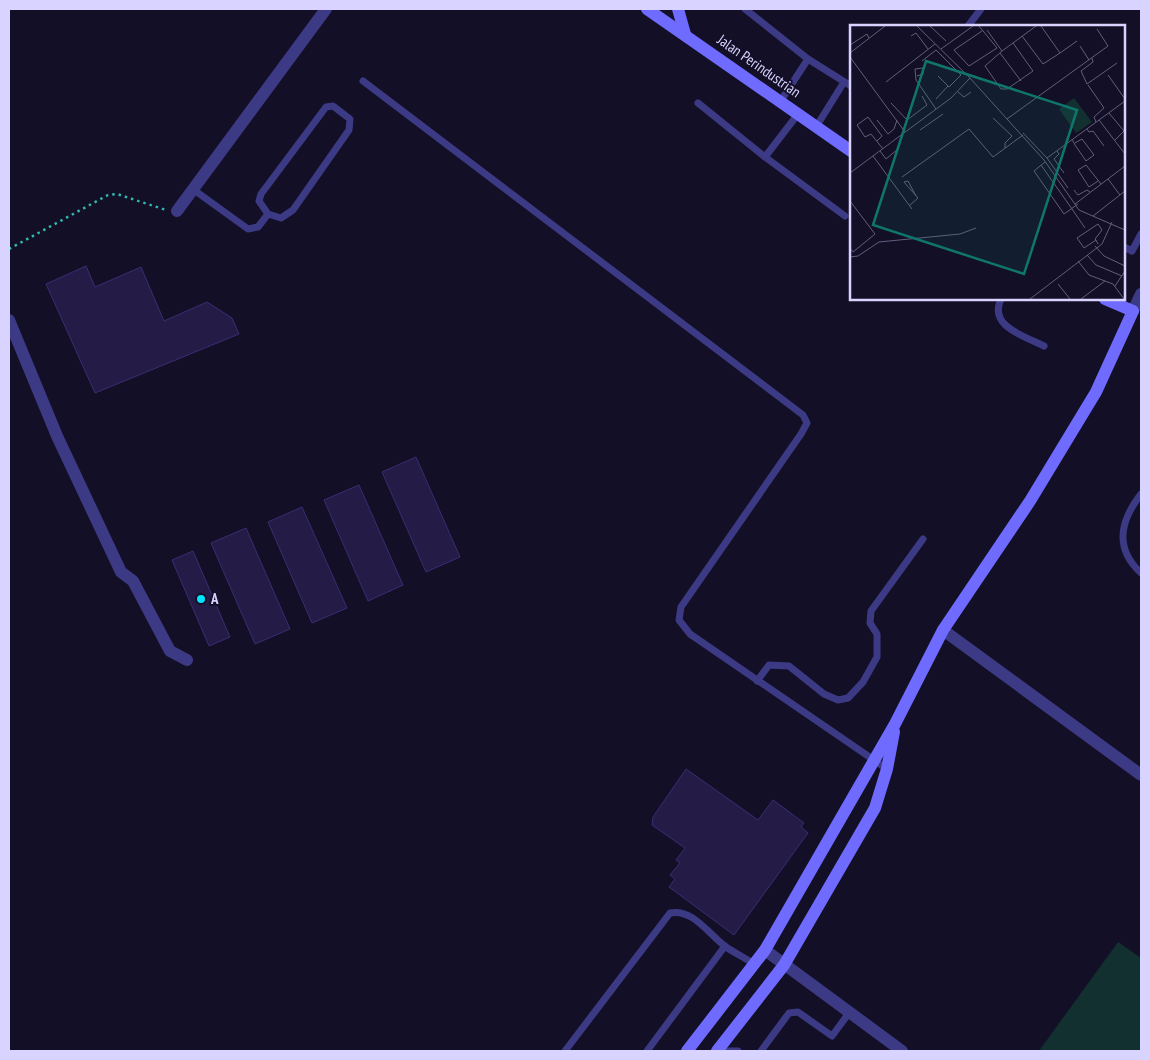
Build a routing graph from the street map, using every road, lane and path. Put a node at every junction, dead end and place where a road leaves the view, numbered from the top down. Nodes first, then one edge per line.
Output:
1 (326, 9) edge
2 (678, 9) edge
3 (745, 9) edge
4 (982, 9) edge
5 (652, 10) edge
6 (969, 25) edge
7 (685, 34) junction
8 (808, 59) junction
9 (363, 81) dead end
10 (844, 82) junction
11 (850, 85) edge
12 (780, 102) junction
13 (698, 103) dead end
14 (798, 114) junction
15 (816, 127) junction
16 (850, 150) edge
17 (765, 157) junction
18 (194, 190) junction
19 (177, 212) joint
20 (268, 214) junction
21 (845, 216) dead end
22 (1141, 234) edge
23 (9, 248) edge
24 (1125, 248) edge
25 (1141, 294) edge
26 (1001, 300) edge
27 (1106, 300) edge
28 (1133, 311) junction
29 (9, 320) edge
30 (1044, 346) dead end
31 (1141, 494) edge
32 (923, 538) dead end
33 (1141, 573) edge
34 (943, 630) junction
35 (187, 660) dead end
36 (757, 681) junction
37 (895, 724) junction
38 (873, 762) junction
39 (887, 769) junction
40 (1141, 775) edge
41 (725, 946) junction
42 (765, 950) junction
43 (754, 964) junction
44 (784, 965) junction
45 (850, 1013) junction
46 (565, 1051) edge
47 (647, 1051) edge
48 (687, 1051) edge
49 (717, 1051) edge
50 (728, 1051) edge
51 (738, 1051) edge
52 (761, 1051) edge
53 (902, 1051) edge

1 - 18 street
2 - 7 main road
3 - 8 lane
4 - 6 lane
5 - 7 main road, Jalan Perindustrian
7 - 12 main road, Jalan Perindustrian
8 - 10 lane
8 - 12 lane
9 - 36 lane
10 - 11 lane
10 - 15 lane
12 - 14 main road, Jalan Perindustrian
13 - 17 lane
14 - 15 main road, Jalan Perindustrian
14 - 17 lane
15 - 16 main road, Jalan Perindustrian
17 - 21 lane
18 - 19 street
18 - 20 lane
19 - 23 path
20 - 20 lane
22 - 24 lane
25 - 28 street
26 - 30 lane
27 - 28 main road
28 - 34 main road
29 - 35 street
31 - 33 lane
32 - 36 lane
34 - 37 main road
34 - 40 street
36 - 38 lane
37 - 38 main road
37 - 39 main road
38 - 39 lane
38 - 42 main road
39 - 44 main road
41 - 43 lane
41 - 46 lane
41 - 47 lane
42 - 43 main road
42 - 44 street
43 - 48 main road
44 - 45 street
44 - 49 main road
45 - 52 lane
45 - 53 street
50 - 51 lane

